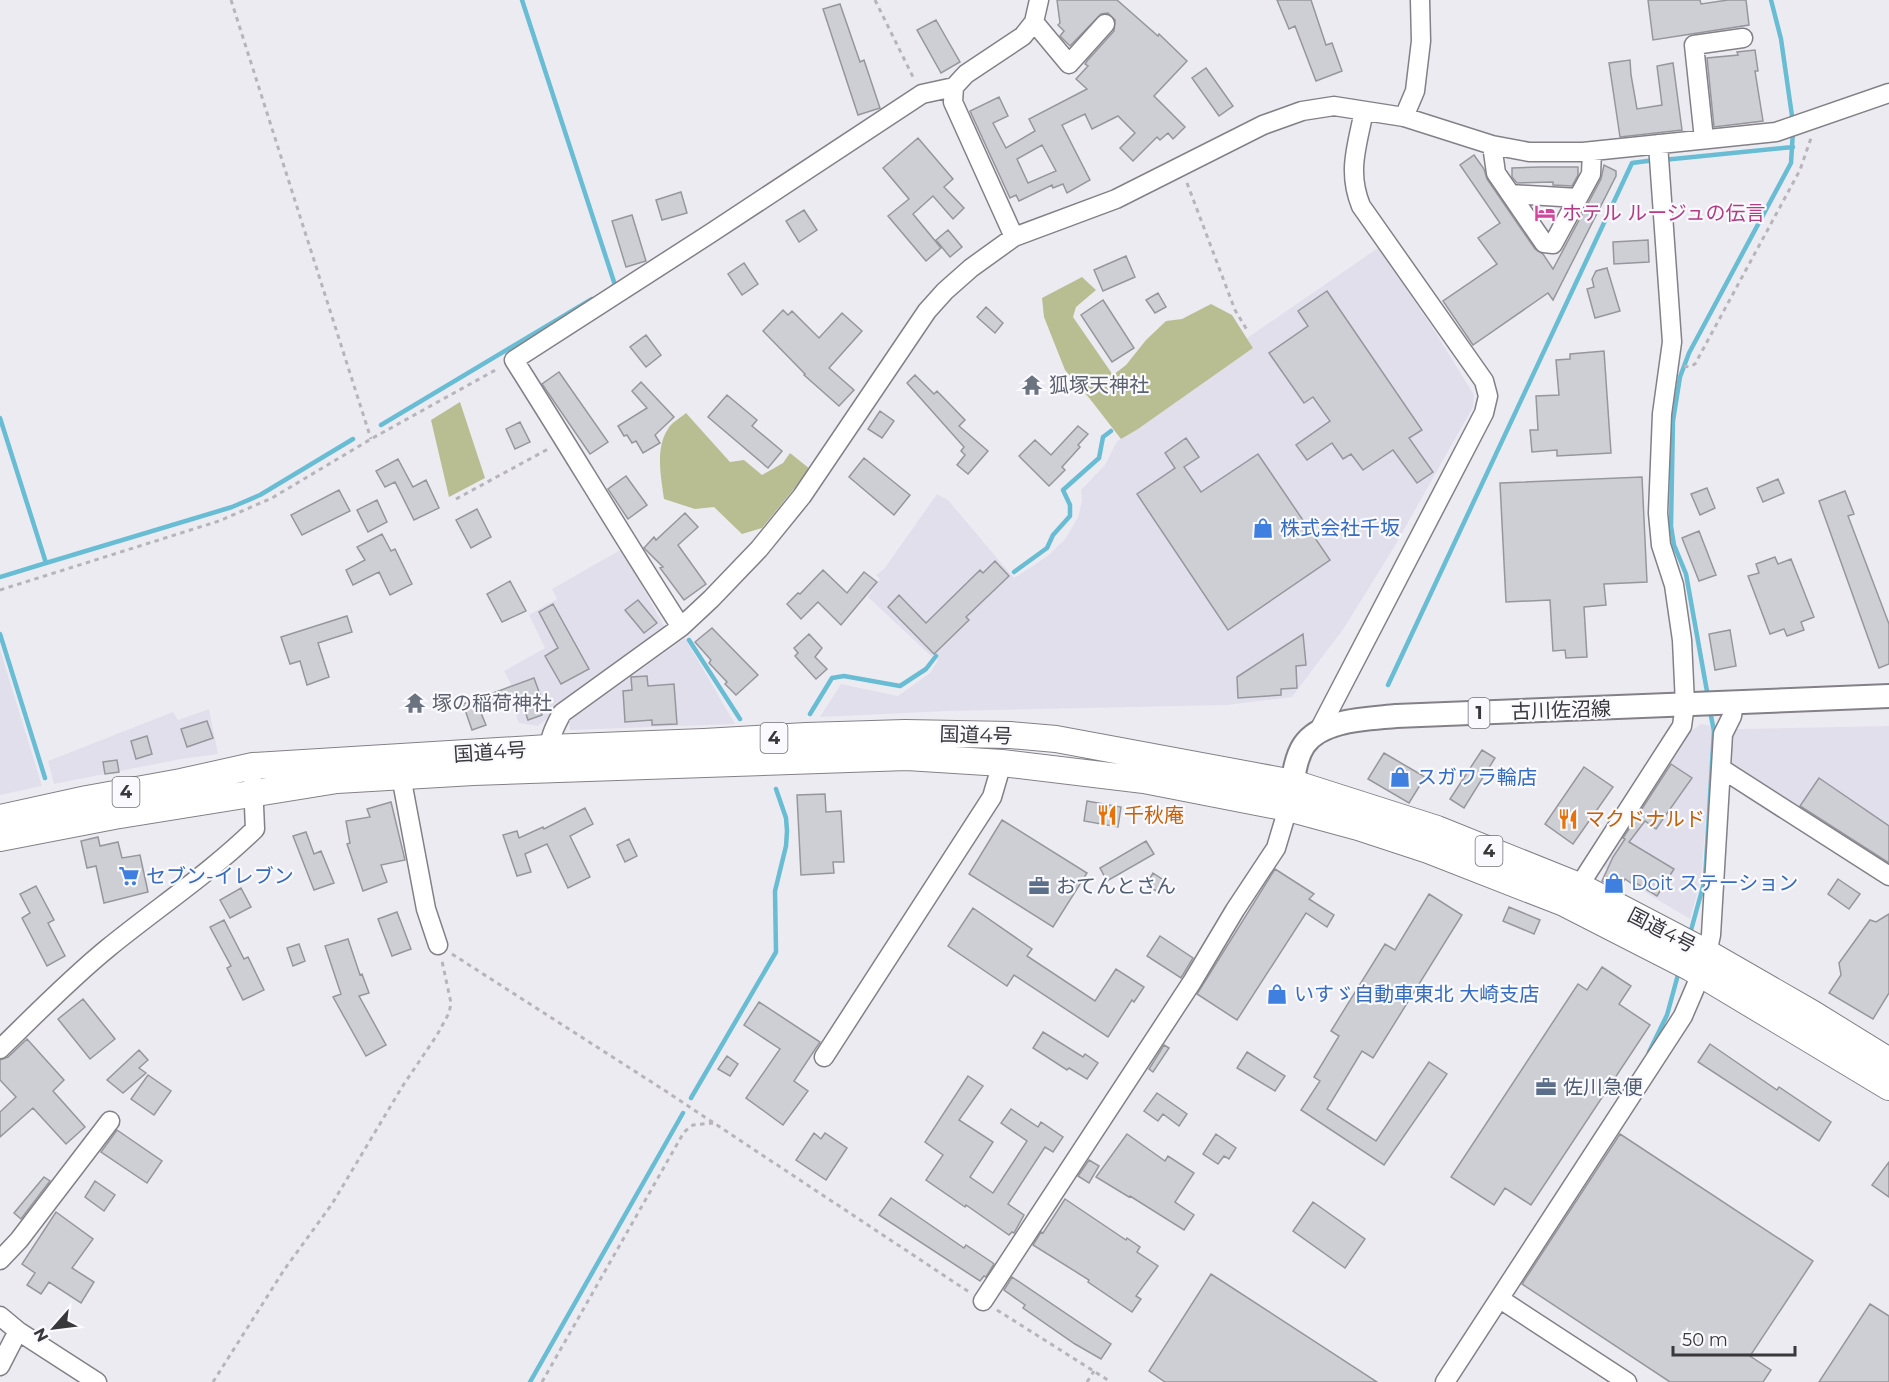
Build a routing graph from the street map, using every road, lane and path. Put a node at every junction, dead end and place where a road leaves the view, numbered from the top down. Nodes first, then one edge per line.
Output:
1 (231, 0) edge
2 (875, 0) edge
3 (1039, 0) edge
4 (1420, 0) edge
5 (1034, 22) junction
6 (1105, 24) dead end
7 (1743, 38) dead end
8 (954, 87) junction
9 (1889, 93) edge
10 (922, 94) junction
11 (1364, 111) junction
12 (1404, 117) junction
13 (1812, 120) junction
14 (1704, 139) junction
15 (1492, 145) junction
16 (1659, 146) junction
17 (1593, 151) junction
18 (1181, 167) junction
19 (1511, 194) junction
20 (1578, 198) junction
21 (1014, 237) junction
22 (1248, 330) dead end
23 (514, 360) junction
24 (1689, 367) dead end
25 (371, 439) junction
26 (565, 440) junction
27 (456, 499) dead end
28 (0, 590) edge
29 (681, 627) junction
30 (1889, 696) edge
31 (1711, 704) junction
32 (1318, 732) junction
33 (548, 758) junction
34 (1002, 763) junction
35 (253, 766) junction
36 (1722, 769) junction
37 (401, 776) junction
38 (1293, 783) junction
39 (254, 792) junction
40 (1288, 808) junction
41 (0, 819) edge
42 (0, 838) edge
43 (1889, 876) edge
44 (1579, 886) junction
45 (438, 945) junction
46 (1691, 956) junction
47 (0, 1049) edge
48 (824, 1057) dead end
49 (1889, 1061) edge
50 (1889, 1087) edge
51 (110, 1121) dead end
52 (713, 1123) junction
53 (0, 1260) edge
54 (1500, 1299) junction
55 (983, 1301) junction
56 (0, 1316) edge
57 (18, 1331) junction
58 (0, 1366) edge
59 (1094, 1371) junction
60 (97, 1382) edge
61 (213, 1382) edge
62 (542, 1382) edge
63 (1087, 1382) edge
64 (1111, 1382) edge
65 (1445, 1382) edge
66 (1627, 1382) edge

1 - 25 path
2 - 10 path
3 - 5 street
4 - 12 street
5 - 6 street
5 - 8 street
7 - 14 street
8 - 10 street
8 - 21 street
9 - 13 street
10 - 23 street
11 - 12 street
11 - 18 street
11 - 32 street
12 - 15 street
13 - 14 street
13 - 24 path
14 - 16 street
15 - 17 street
15 - 19 street
16 - 17 street
16 - 31 street
17 - 20 street
18 - 21 street
18 - 22 path
19 - 20 street
19 - 20 street
21 - 29 street
23 - 25 path
23 - 26 street
25 - 28 path
26 - 27 path
26 - 29 street
29 - 33 street
30 - 31 main road, 古川佐沼線 / 1
31 - 32 main road, 古川佐沼線 / 1
31 - 36 street
31 - 44 street
32 - 38 main road
33 - 34 highway, 国道4号 / 4
33 - 35 highway, 国道4号 / 4
33 - 37 highway, 国道4号 / 4
33 - 38 highway, 国道4号 / 4
34 - 40 highway, 国道4号 / 4
34 - 48 street
35 - 39 street
35 - 41 highway, 国道4号 / 4
36 - 43 street
36 - 46 street
37 - 39 highway, 国道4号 / 4
37 - 45 street
38 - 40 main road
38 - 44 highway, 国道4号 / 4
39 - 42 highway, 国道4号 / 4
39 - 47 street
40 - 46 highway, 国道4号 / 4
40 - 55 street
44 - 46 highway, 国道4号 / 4
45 - 52 path
45 - 61 path
46 - 49 highway, 国道4号 / 4
46 - 50 highway, 国道4号 / 4
46 - 54 street
51 - 53 street
52 - 55 path
52 - 62 path
54 - 65 street
54 - 66 street
55 - 59 path
56 - 57 street
57 - 58 street
57 - 60 street
59 - 63 path
59 - 64 path

